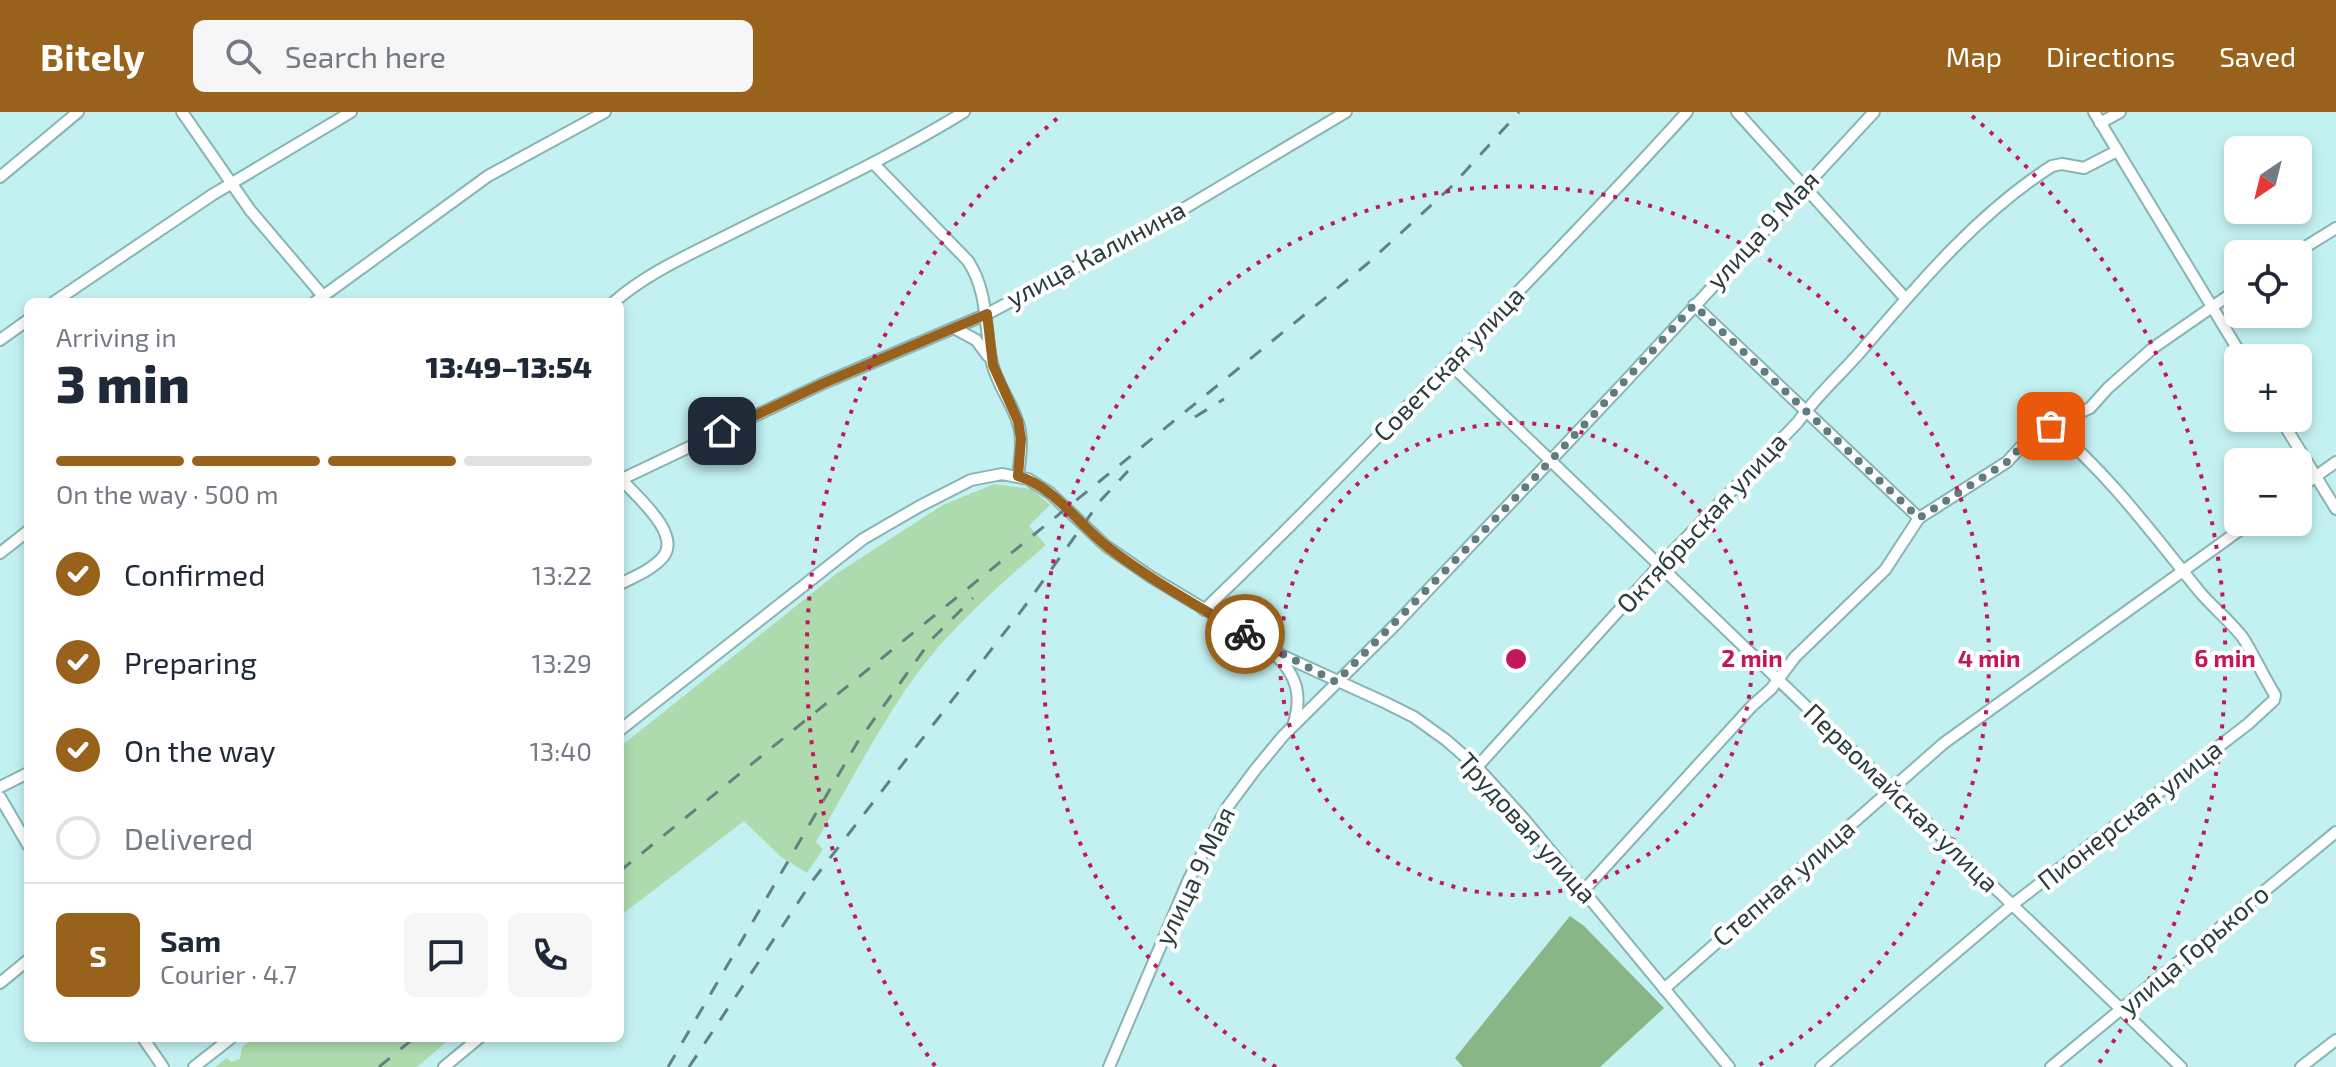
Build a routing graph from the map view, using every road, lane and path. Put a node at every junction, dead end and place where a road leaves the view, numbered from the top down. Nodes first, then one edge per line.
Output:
1 (78, 112) edge
2 (182, 112) edge
3 (351, 112) edge
4 (605, 112) edge
5 (964, 112) edge
6 (1346, 112) edge
7 (1687, 112) edge
8 (1737, 112) edge
9 (1874, 112) edge
10 (2094, 112) edge
11 (2120, 112) edge
12 (948, 116) edge
13 (2100, 123) junction
14 (2117, 151) junction
15 (874, 164) junction
16 (0, 177) edge
17 (231, 183) junction
18 (1804, 187) junction
19 (2336, 228) edge
20 (2312, 243) edge
21 (2224, 297) edge
22 (60, 298) edge
23 (318, 298) edge
24 (320, 298) edge
25 (619, 298) edge
26 (1905, 298) junction
27 (1694, 305) junction
28 (2211, 305) junction
29 (987, 314) junction
30 (24, 323) edge
31 (954, 328) junction
32 (0, 340) edge
33 (2235, 344) edge
34 (1449, 363) junction
35 (993, 365) junction
36 (1807, 409) junction
37 (2051, 426) junction
38 (2289, 432) edge
39 (1549, 461) junction
40 (2336, 462) edge
41 (1018, 476) junction
42 (2316, 476) junction
43 (624, 478) edge
44 (2312, 479) edge
45 (624, 484) edge
46 (2336, 509) edge
47 (1919, 518) junction
48 (24, 534) edge
49 (2231, 536) edge
50 (0, 553) edge
51 (1660, 565) junction
52 (2183, 570) junction
53 (624, 582) edge
54 (1204, 610) junction
55 (1269, 648) junction
56 (1776, 680) junction
57 (1336, 682) junction
58 (1294, 725) junction
59 (624, 727) edge
60 (1477, 767) junction
61 (24, 775) edge
62 (0, 787) edge
63 (1892, 789) junction
64 (0, 797) edge
65 (2336, 832) edge
66 (24, 838) edge
67 (1584, 890) junction
68 (2012, 905) junction
69 (24, 963) edge
70 (0, 983) edge
71 (1664, 989) junction
72 (2122, 1010) junction
73 (2336, 1040) edge
74 (146, 1042) edge
75 (226, 1042) edge
76 (474, 1042) edge
77 (163, 1067) edge
78 (194, 1067) edge
79 (444, 1067) edge
80 (1109, 1067) edge
81 (1729, 1067) edge
82 (1821, 1067) edge
83 (2051, 1067) edge
84 (2181, 1067) edge
85 (2301, 1067) edge

1 - 16 street
2 - 17 street
3 - 17 street
4 - 24 street
5 - 12 street
6 - 29 street, улица Калинина
7 - 34 street, Советская улица
8 - 18 street
9 - 18 street, улица 9 Мая
10 - 13 street
11 - 13 street
12 - 15 street
13 - 14 street
14 - 26 street, Октябрьская улица
14 - 28 street
15 - 25 street
15 - 29 street
17 - 22 street
17 - 23 street
18 - 26 street
18 - 27 street, улица 9 Мая
19 - 20 street
21 - 28 street
26 - 36 street, Октябрьская улица
27 - 36 street
27 - 39 street, улица 9 Мая
28 - 33 street
28 - 37 street
29 - 31 street, улица Калинина
29 - 35 street
30 - 32 street
31 - 35 street
31 - 43 street, улица Калинина
34 - 39 street, Первомайская улица
34 - 54 street, Советская улица
35 - 41 street
36 - 47 street
36 - 51 street, Октябрьская улица
37 - 47 street
37 - 52 street
38 - 42 street
39 - 51 street, Первомайская улица
39 - 57 street, улица 9 Мая
40 - 42 street
41 - 54 street, Трудовая улица
41 - 59 street
42 - 44 street
42 - 46 street
45 - 53 street
47 - 56 street
48 - 50 street
49 - 52 street, Степная улица
51 - 56 street, Первомайская улица
51 - 60 street, Октябрьская улица
52 - 63 street, Степная улица
52 - 68 street, Пионерская улица
54 - 55 street, Трудовая улица
55 - 57 street, Трудовая улица
55 - 58 street
56 - 63 street, Первомайская улица
56 - 67 street
57 - 58 street, улица 9 Мая
57 - 60 street, Трудовая улица
58 - 80 street, улица 9 Мая
60 - 67 street, Трудовая улица
61 - 62 street
63 - 68 street, Первомайская улица
63 - 71 street, Степная улица
64 - 66 street
65 - 72 street, улица Горького
67 - 71 street, Трудовая улица
68 - 72 street, Первомайская улица
68 - 82 street, Пионерская улица
69 - 70 street
71 - 81 street, Трудовая улица
72 - 83 street, улица Горького
72 - 84 street, Первомайская улица
73 - 85 street
74 - 77 street
75 - 78 street
76 - 79 street

